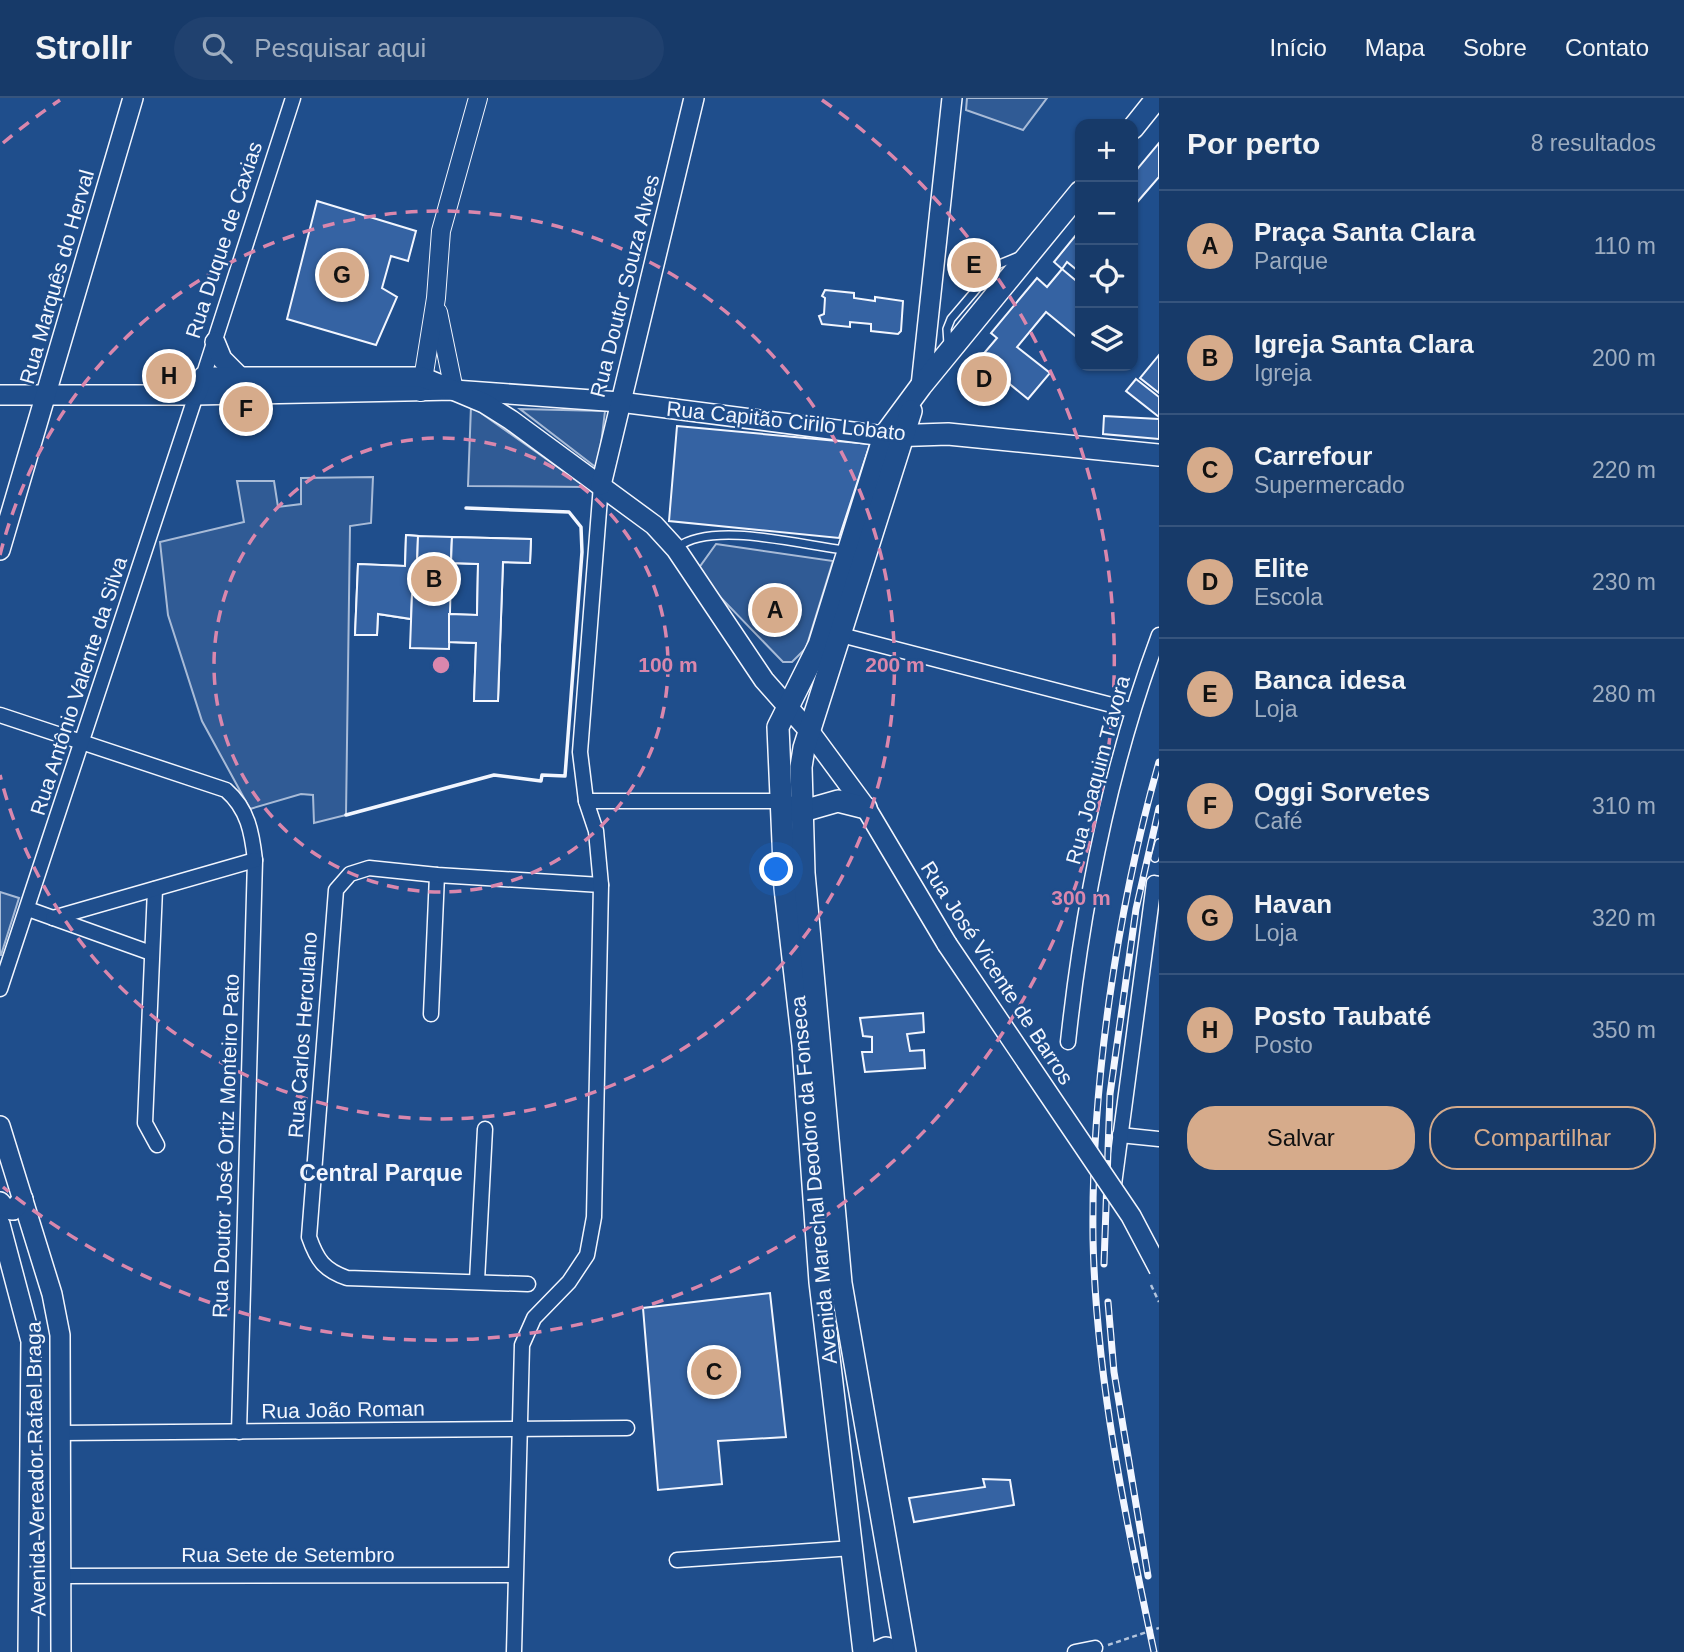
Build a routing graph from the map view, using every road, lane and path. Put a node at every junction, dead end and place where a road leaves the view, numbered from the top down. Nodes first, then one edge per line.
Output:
1 (133, 98) edge
2 (293, 98) edge
3 (478, 98) edge
4 (694, 98) edge
5 (953, 98) edge
6 (1157, 98) edge
7 (1138, 122) edge
8 (1075, 198) edge
9 (436, 298) junction
10 (215, 342) junction
11 (238, 375) junction
12 (421, 384) junction
13 (200, 386) junction
14 (920, 386) junction
15 (454, 390) junction
16 (47, 394) junction
17 (0, 395) edge
18 (620, 402) junction
19 (892, 437) junction
20 (1159, 455) edge
21 (601, 485) junction
22 (676, 548) junction
23 (0, 550) edge
24 (848, 550) junction
25 (841, 635) junction
26 (1159, 635) edge
27 (787, 709) junction
28 (1131, 710) junction
29 (0, 715) edge
30 (810, 732) junction
31 (82, 743) junction
32 (586, 801) junction
33 (782, 801) junction
34 (866, 808) junction
35 (803, 811) junction
36 (1159, 843) edge
37 (1155, 858) dead end
38 (255, 860) junction
39 (437, 875) junction
40 (1156, 883) edge
41 (601, 885) junction
42 (155, 890) junction
43 (28, 909) junction
44 (53, 918) junction
45 (151, 953) junction
46 (0, 989) edge
47 (431, 1014) dead end
48 (1068, 1042) dead end
49 (0, 1126) edge
50 (485, 1129) dead end
51 (1120, 1135) junction
52 (1159, 1139) edge
53 (157, 1145) dead end
54 (23, 1199) junction
55 (0, 1202) edge
56 (1112, 1203) dead end
57 (0, 1224) edge
58 (6, 1243) junction
59 (1159, 1269) edge
60 (45, 1270) junction
61 (477, 1281) junction
62 (528, 1284) dead end
63 (626, 1428) dead end
64 (520, 1430) junction
65 (239, 1432) junction
66 (60, 1433) junction
67 (839, 1433) junction
68 (869, 1446) junction
69 (853, 1548) junction
70 (677, 1560) dead end
71 (514, 1575) junction
72 (61, 1576) junction
73 (1159, 1628) edge
74 (1095, 1648) joint
75 (28, 1652) edge
76 (61, 1652) edge
77 (514, 1652) edge
78 (864, 1652) edge
79 (877, 1652) edge
80 (898, 1652) edge
81 (905, 1652) edge
82 (1075, 1652) edge

1 - 16 main road, Rua Marquês do Herval
2 - 10 street, Rua Duque de Caxias
3 - 9 street
4 - 18 main road, Rua Doutor Souza Alves
5 - 14 main road
6 - 7 main road
8 - 14 main road
9 - 12 street
9 - 15 street
10 - 11 main road
10 - 13 street, Rua Duque de Caxias
11 - 12 main road
11 - 13 main road
12 - 13 main road
12 - 15 main road
13 - 16 main road
13 - 31 street, Rua Antônio Valente da Silva
14 - 19 main road
15 - 18 main road, Rua Capitão Cirilo Lobato
15 - 21 main road, Rua José Vicente de Barros
16 - 17 main road
16 - 23 main road, Rua Marquês do Herval
18 - 19 main road, Rua Capitão Cirilo Lobato
18 - 21 main road, Rua Doutor Souza Alves
19 - 20 main road, Rua Capitão Cirilo Lobato
19 - 24 main road, Avenida Marechal Deodoro da Fonseca
19 - 25 main road, Avenida Marechal Deodoro da Fonseca
21 - 22 main road, Rua José Vicente de Barros
21 - 32 street
22 - 24 lane
22 - 27 main road, Rua José Vicente de Barros
24 - 27 main road, Avenida Marechal Deodoro da Fonseca
25 - 28 street
25 - 30 main road, Avenida Marechal Deodoro da Fonseca
26 - 28 street, Rua Joaquim Távora
27 - 30 main road, Rua José Vicente de Barros
27 - 33 main road, Avenida Marechal Deodoro da Fonseca
28 - 48 street, Rua Joaquim Távora
29 - 31 street, Rua Doutor José Ortiz Monteiro Pato
30 - 34 main road, Rua José Vicente de Barros
30 - 35 main road, Avenida Marechal Deodoro da Fonseca
31 - 38 street, Rua Doutor José Ortiz Monteiro Pato
31 - 43 street, Rua Antônio Valente da Silva
32 - 33 street
32 - 41 street
33 - 35 main road
33 - 67 main road, Avenida Marechal Deodoro da Fonseca
34 - 35 main road
34 - 59 main road, Rua José Vicente de Barros, bridge
35 - 68 main road, Avenida Marechal Deodoro da Fonseca
36 - 37 lane
38 - 42 street
38 - 65 street, Rua Doutor José Ortiz Monteiro Pato
39 - 41 street
39 - 47 street
39 - 61 street, Rua Carlos Herculano
40 - 51 street
41 - 64 street
42 - 44 street
42 - 45 street
43 - 44 street
43 - 46 street, Rua Antônio Valente da Silva
44 - 45 street
45 - 53 street
49 - 54 main road, Avenida Vereador Rafael Braga
50 - 61 street
51 - 52 street
51 - 56 street
54 - 55 main road
54 - 60 main road, Avenida Vereador Rafael Braga
57 - 58 main road, Avenida Vereador Rafael Braga
58 - 60 main road
58 - 75 main road, Avenida Vereador Rafael Braga
60 - 66 main road, Avenida Vereador Rafael Braga
61 - 62 street, Rua Carlos Herculano
63 - 64 street, Rua João Roman
64 - 65 street, Rua João Roman
64 - 71 street
65 - 66 street, Rua João Roman
66 - 72 main road, Avenida Vereador Rafael Braga
67 - 68 main road
67 - 69 main road, Avenida Marechal Deodoro da Fonseca
68 - 81 main road, Avenida Marechal Deodoro da Fonseca
69 - 70 street
69 - 78 main road, Avenida Marechal Deodoro da Fonseca
71 - 72 street, Rua Sete de Setembro
71 - 77 street
72 - 76 main road, Avenida Vereador Rafael Braga
73 - 74 path
74 - 82 street
79 - 80 main road

